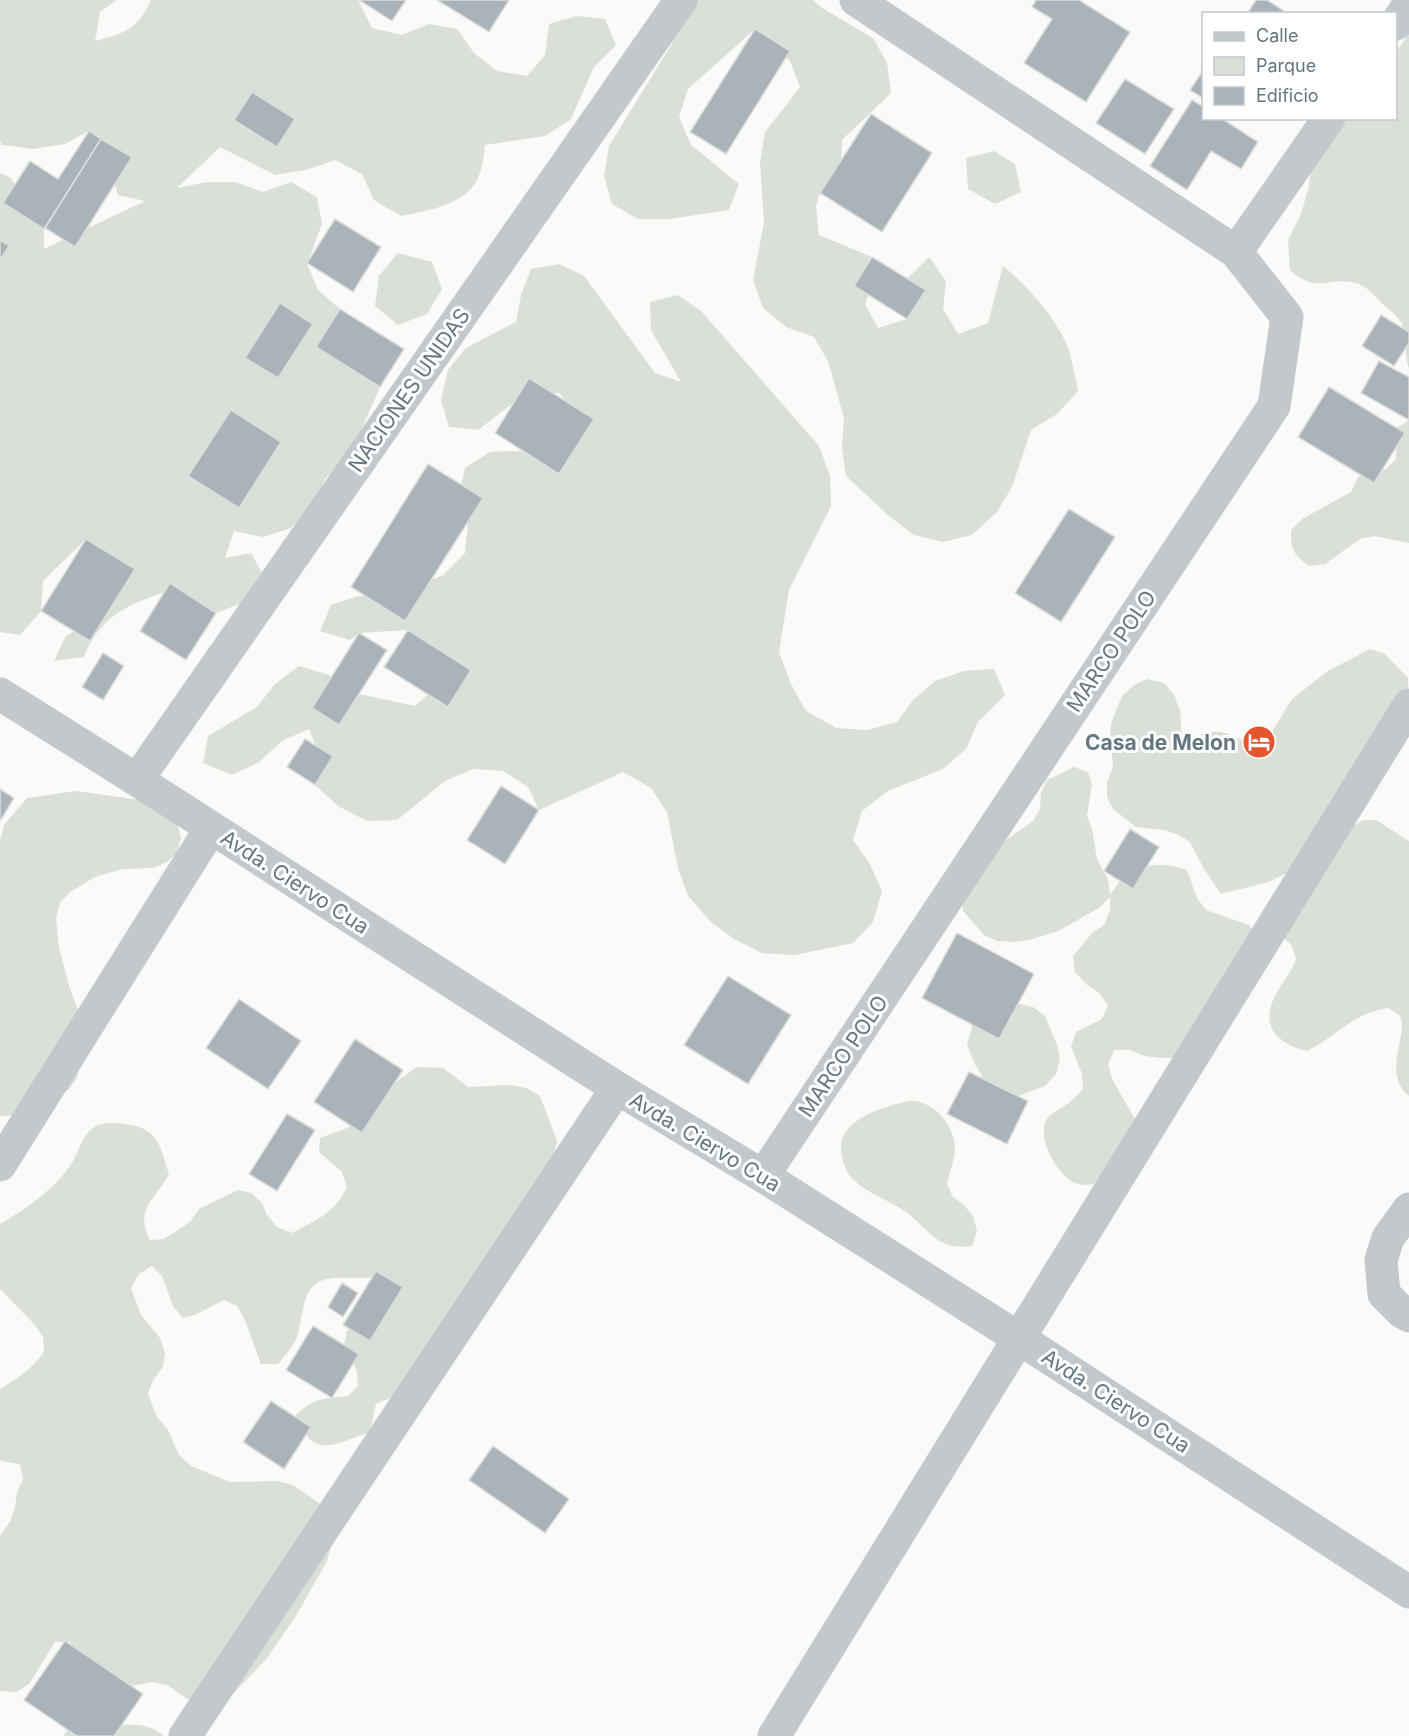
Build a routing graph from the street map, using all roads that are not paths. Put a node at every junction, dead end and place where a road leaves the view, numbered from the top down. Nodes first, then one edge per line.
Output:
1 (681, 0) edge
2 (856, 0) edge
3 (1409, 4) edge
4 (1397, 21) edge
5 (1328, 120) edge
6 (1236, 252) junction
7 (0, 694) edge
8 (1409, 705) edge
9 (137, 780) junction
10 (211, 828) junction
11 (617, 1088) junction
12 (0, 1165) edge
13 (763, 1176) junction
14 (1409, 1209) edge
15 (1409, 1316) edge
16 (1020, 1339) junction
17 (1409, 1592) edge
18 (185, 1736) edge
19 (774, 1736) edge

1 - 9 street, NACIONES UNIDAS
2 - 6 street, MARCO POLO
3 - 4 street
5 - 6 street
6 - 13 street, MARCO POLO
7 - 9 street, Avda. Ciervo Cua
8 - 16 street
9 - 10 street, Avda. Ciervo Cua
10 - 11 street, Avda. Ciervo Cua
10 - 12 street
11 - 13 street, Avda. Ciervo Cua
11 - 18 street
13 - 16 street, Avda. Ciervo Cua
14 - 15 street
16 - 17 street, Avda. Ciervo Cua
16 - 19 street

